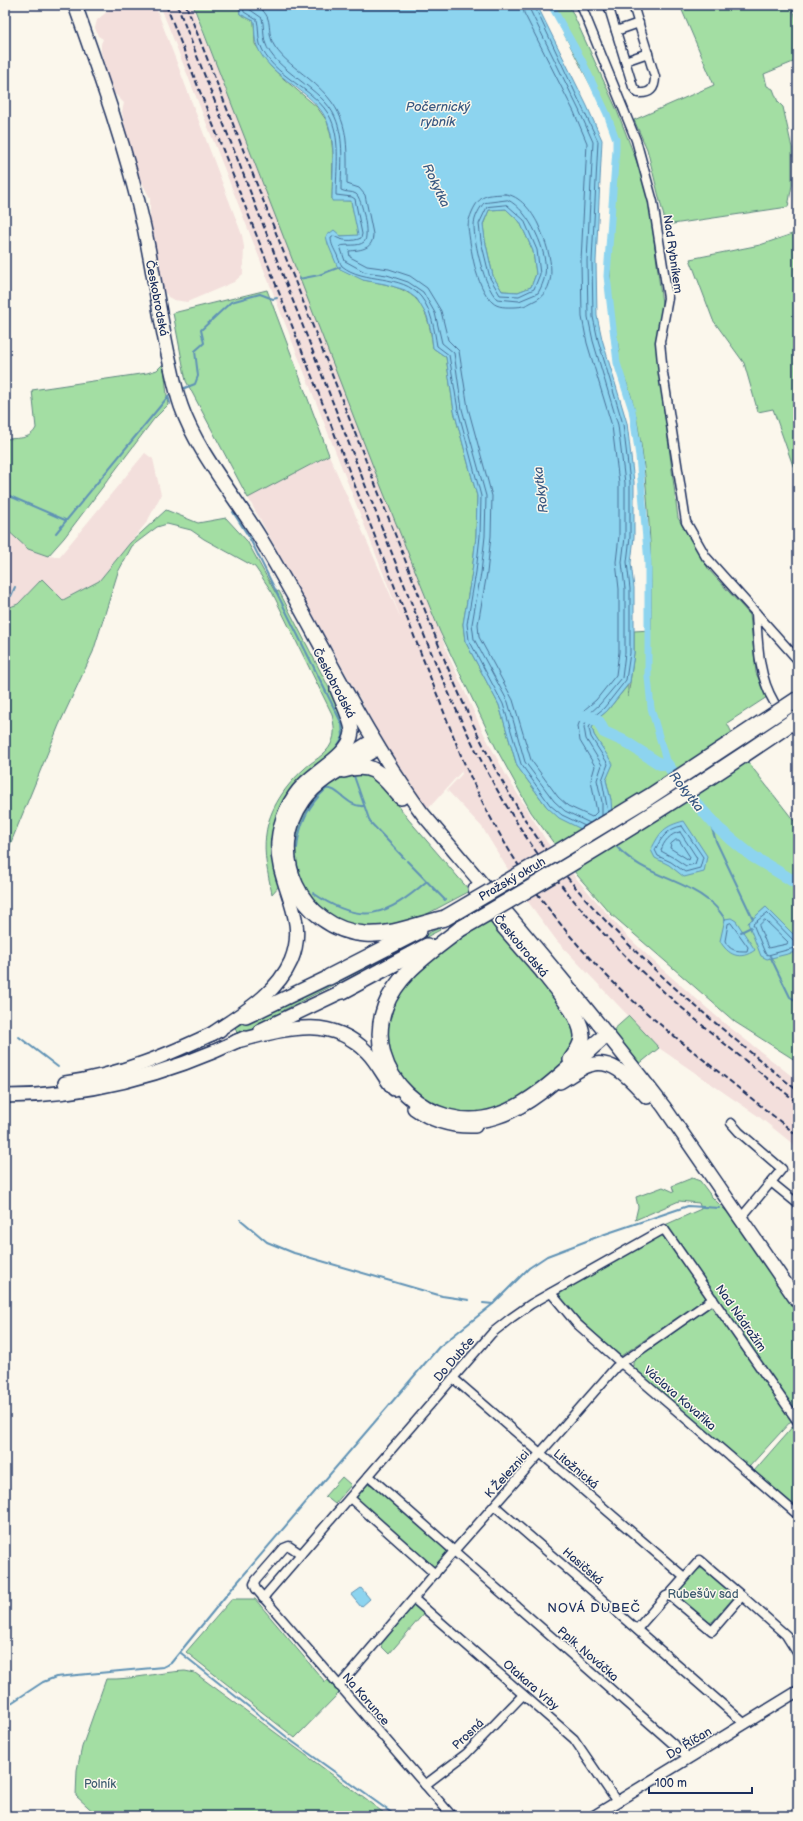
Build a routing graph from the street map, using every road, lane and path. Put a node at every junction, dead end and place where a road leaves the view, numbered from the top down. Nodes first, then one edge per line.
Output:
1 (75, 5) edge
2 (581, 5) edge
3 (608, 5) edge
4 (633, 5) edge
5 (639, 23) junction
6 (616, 31) junction
7 (648, 53) junction
8 (624, 61) junction
9 (280, 574) junction
10 (756, 613) junction
11 (797, 658) edge
12 (337, 689) junction
13 (798, 699) edge
14 (774, 702) dead end
15 (797, 723) edge
16 (372, 746) junction
17 (311, 783) junction
18 (401, 797) junction
19 (440, 919) junction
20 (452, 934) junction
21 (544, 973) junction
22 (329, 977) joint
23 (343, 991) joint
24 (212, 1034) junction
25 (606, 1040) junction
26 (237, 1041) junction
27 (556, 1085) junction
28 (5, 1087) edge
29 (5, 1096) edge
30 (647, 1097) junction
31 (525, 1102) junction
32 (731, 1123) dead end
33 (771, 1182) junction
34 (798, 1204) edge
35 (740, 1219) junction
36 (664, 1229) joint
37 (551, 1293) junction
38 (713, 1299) junction
39 (798, 1302) edge
40 (621, 1363) junction
41 (453, 1378) junction
42 (798, 1422) edge
43 (540, 1455) junction
44 (369, 1476) junction
45 (350, 1498) junction
46 (495, 1506) junction
47 (798, 1515) edge
48 (454, 1551) junction
49 (301, 1554) junction
50 (435, 1574) junction
51 (684, 1577) junction
52 (669, 1594) junction
53 (742, 1596) junction
54 (263, 1598) junction
55 (414, 1599) junction
56 (637, 1629) junction
57 (798, 1654) edge
58 (339, 1686) junction
59 (798, 1691) edge
60 (523, 1695) junction
61 (745, 1724) junction
62 (689, 1758) junction
63 (425, 1785) junction
64 (617, 1802) junction
65 (452, 1816) edge
66 (594, 1816) edge

1 - 9 main road, Českobrodská
2 - 10 street, Nad Rybníkem
3 - 6 street
4 - 5 street
5 - 6 street
5 - 7 street
6 - 8 street
7 - 8 street
7 - 8 street
9 - 12 main road, Českobrodská
9 - 16 main road, Českobrodská
10 - 11 street, Nad Rybníkem
10 - 14 street
12 - 16 main road, Českobrodská
12 - 17 main road
13 - 19 highway, Pražský okruh, bridge
15 - 20 highway, Pražský okruh, bridge
16 - 17 highway
16 - 18 main road, Českobrodská
16 - 25 main road, Českobrodská
17 - 18 highway
17 - 19 highway
17 - 24 main road
18 - 21 main road, Českobrodská
19 - 22 highway, Pražský okruh
20 - 23 highway, Pražský okruh
20 - 31 highway
21 - 25 main road, Českobrodská
21 - 31 highway
22 - 24 main road, Pražský okruh
23 - 26 main road, Pražský okruh
24 - 28 main road
25 - 27 main road
25 - 30 main road, Českobrodská
25 - 31 highway
25 - 35 main road, Českobrodská
26 - 27 main road
26 - 29 main road
27 - 30 main road
30 - 35 main road, Českobrodská
32 - 33 street
33 - 34 street
33 - 35 street
35 - 39 main road, Českobrodská
36 - 37 street, Do Dubče
36 - 38 street, Nad Nádražím
37 - 40 street, Václava Kovaříka
37 - 41 street, Do Dubče
38 - 40 street, K Železnici
38 - 42 street, Nad Nádražím
40 - 43 street, K Železnici
40 - 47 street, Václava Kovaříka
41 - 43 street, Litožnická
41 - 44 street, Do Dubče
43 - 46 street, K Železnici
43 - 51 street, Litožnická
44 - 45 street, Do Dubče
44 - 48 street, Pplk. Nováčka
45 - 49 street, Do Dubče
45 - 50 street
46 - 48 street, K Železnici
46 - 56 street, Hasičská
48 - 50 street, K Železnici
48 - 62 street, Pplk. Nováčka
49 - 54 street, Do Dubče
49 - 54 street
50 - 55 street, K Železnici
51 - 52 street
51 - 53 street
52 - 53 street
52 - 56 street
53 - 57 street
54 - 58 street, Na Korunce
55 - 58 street, K Železnici
55 - 60 street, Otakara Vrby
56 - 61 street, Hasičská
58 - 63 street, Na Korunce
59 - 61 street, Do Říčan
60 - 63 street, Prosná
60 - 64 street, Otakara Vrby
61 - 62 street, Do Říčan
62 - 64 street, Do Říčan
63 - 65 street, Na Korunce
64 - 66 street, Do Říčan

